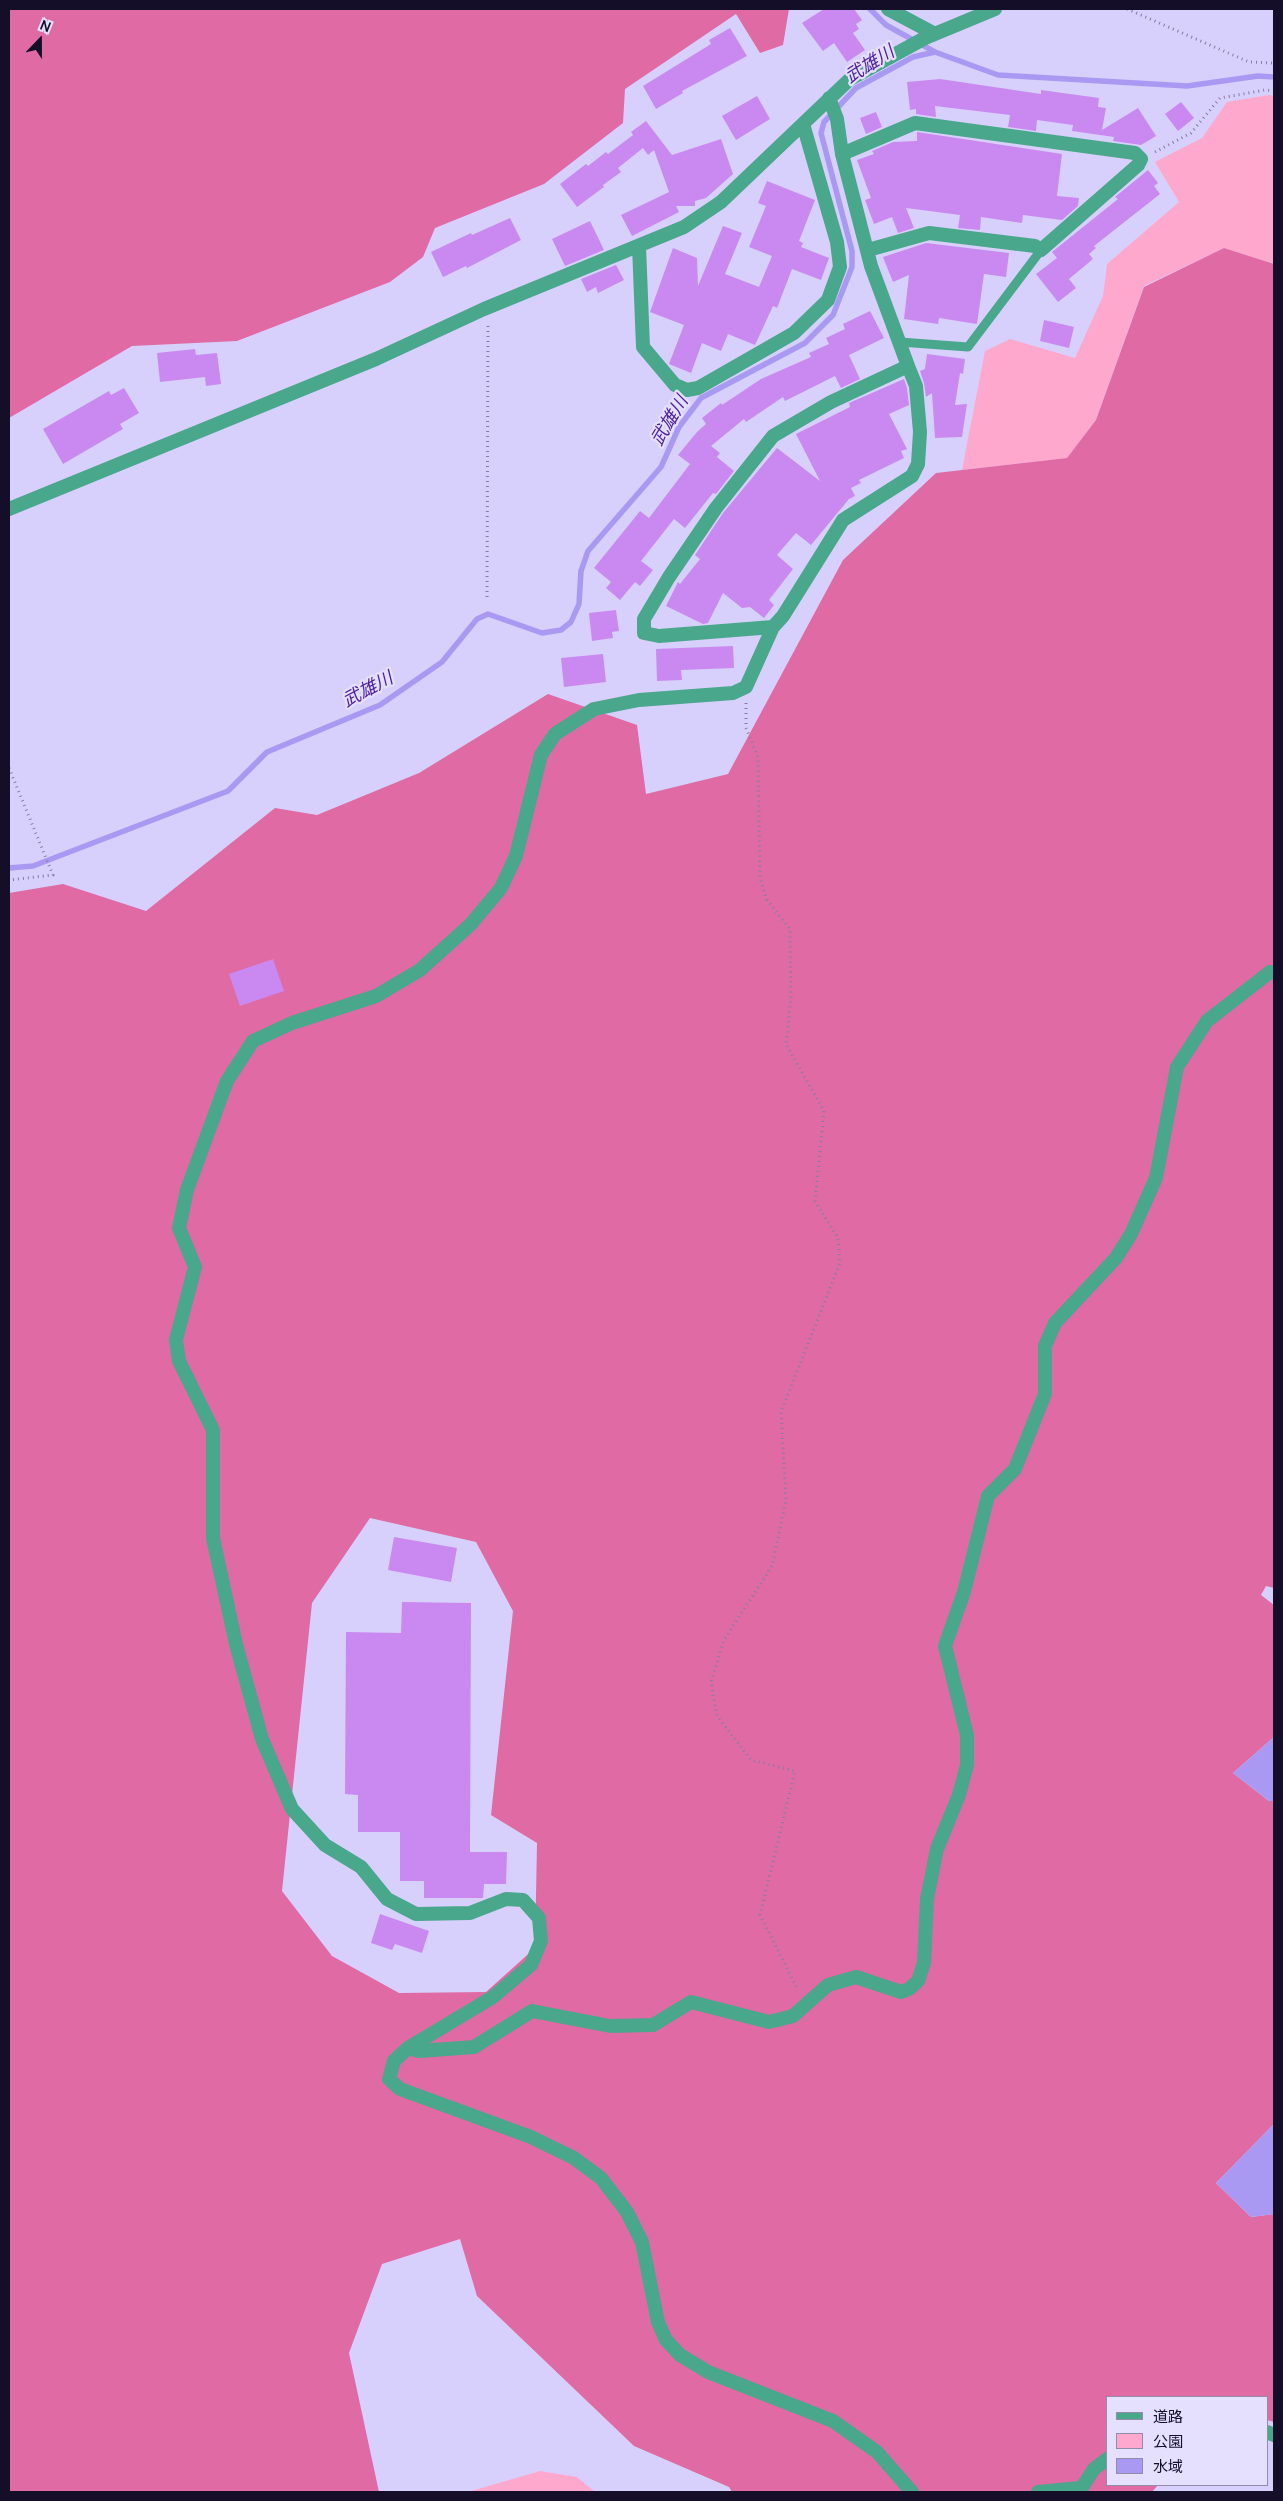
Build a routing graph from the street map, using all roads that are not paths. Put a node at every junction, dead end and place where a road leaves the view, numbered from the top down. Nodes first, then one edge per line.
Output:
1 (888, 9) edge
2 (995, 9) edge
3 (930, 36) junction
4 (829, 98) junction
5 (803, 124) junction
6 (842, 154) junction
7 (639, 246) junction
8 (868, 250) junction
9 (1041, 250) junction
10 (900, 342) junction
11 (908, 366) junction
12 (9, 509) edge
13 (773, 627) junction
14 (1270, 972) dead end
15 (408, 2048) junction
16 (1106, 2460) edge
17 (1079, 2490) edge
18 (912, 2492) edge
19 (1038, 2492) edge

1 - 3 street
2 - 3 street
3 - 4 street
4 - 5 street
4 - 6 street
5 - 7 street
5 - 7 street
6 - 8 street
6 - 9 street
7 - 12 street
8 - 9 street
8 - 10 street
9 - 10 lane
10 - 11 street
11 - 13 street
11 - 13 street
13 - 15 street
14 - 15 street
15 - 18 street
16 - 17 street
17 - 19 street

